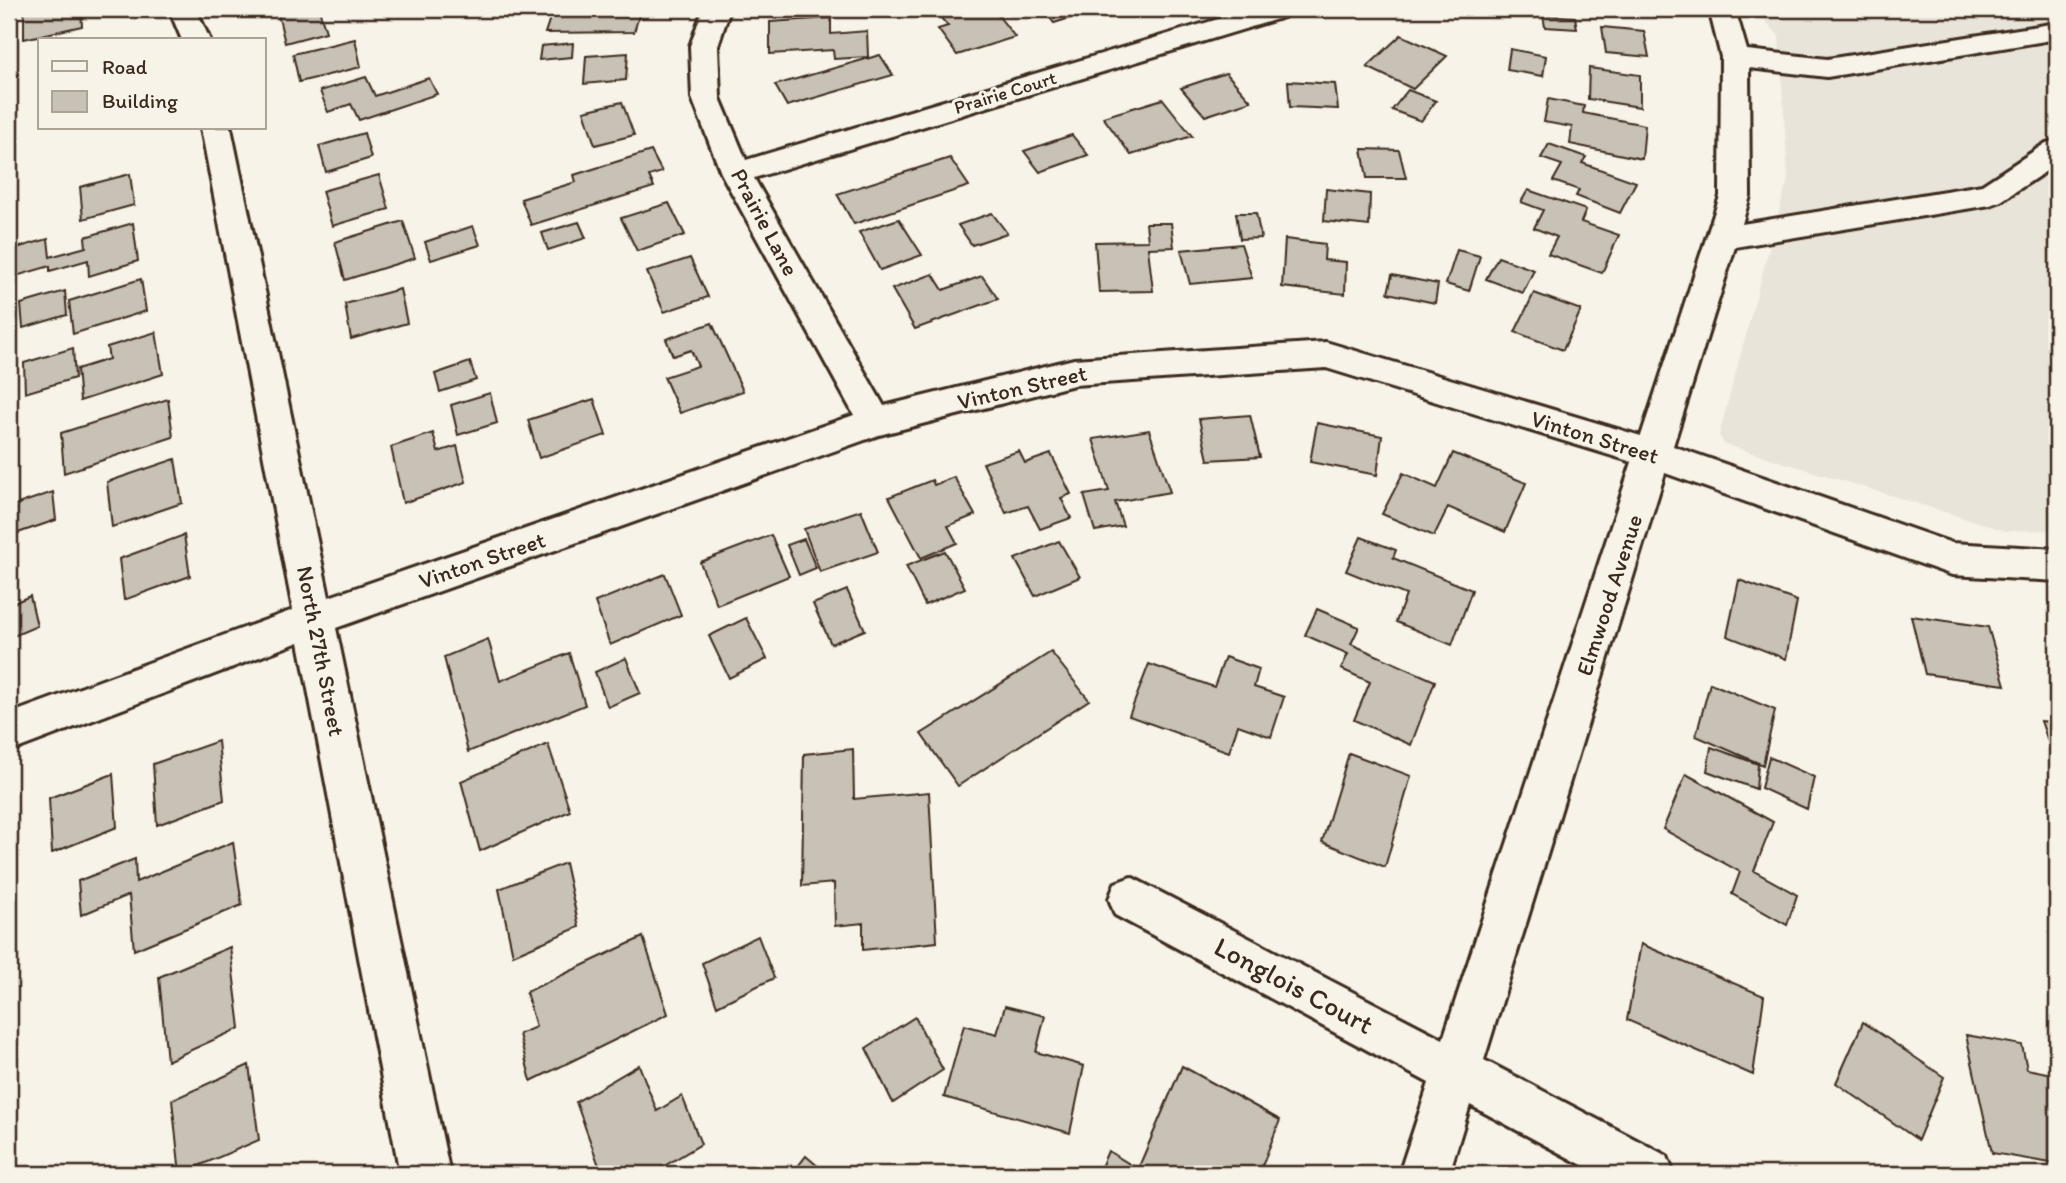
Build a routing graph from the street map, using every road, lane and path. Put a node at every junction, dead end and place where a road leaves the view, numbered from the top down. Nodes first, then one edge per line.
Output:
1 (183, 9) edge
2 (716, 9) edge
3 (1722, 9) edge
4 (1274, 10) dead end
5 (2057, 31) edge
6 (195, 38) edge
7 (1735, 57) junction
8 (216, 130) edge
9 (2057, 150) edge
10 (736, 173) junction
11 (1722, 238) junction
12 (875, 422) junction
13 (1654, 454) junction
14 (2057, 565) edge
15 (314, 619) junction
16 (9, 733) edge
17 (1131, 899) dead end
18 (1457, 1072) junction
19 (425, 1174) edge
20 (1424, 1174) edge
21 (1648, 1174) edge

1 - 6 street
2 - 10 street, Prairie Lane
3 - 7 street, Elmwood Avenue
4 - 10 street, Prairie Court
5 - 7 street
7 - 11 street, Elmwood Avenue
8 - 15 street, North 27th Street
9 - 11 street
10 - 12 street, Prairie Lane
11 - 13 street, Elmwood Avenue
12 - 13 street, Vinton Street
12 - 15 street, Vinton Street
13 - 14 street, Vinton Street
13 - 18 street, Elmwood Avenue
15 - 16 street, Vinton Street
15 - 19 street, North 27th Street
17 - 18 street, Longlois Court
18 - 20 street, Elmwood Avenue
18 - 21 street, Longlois Court

